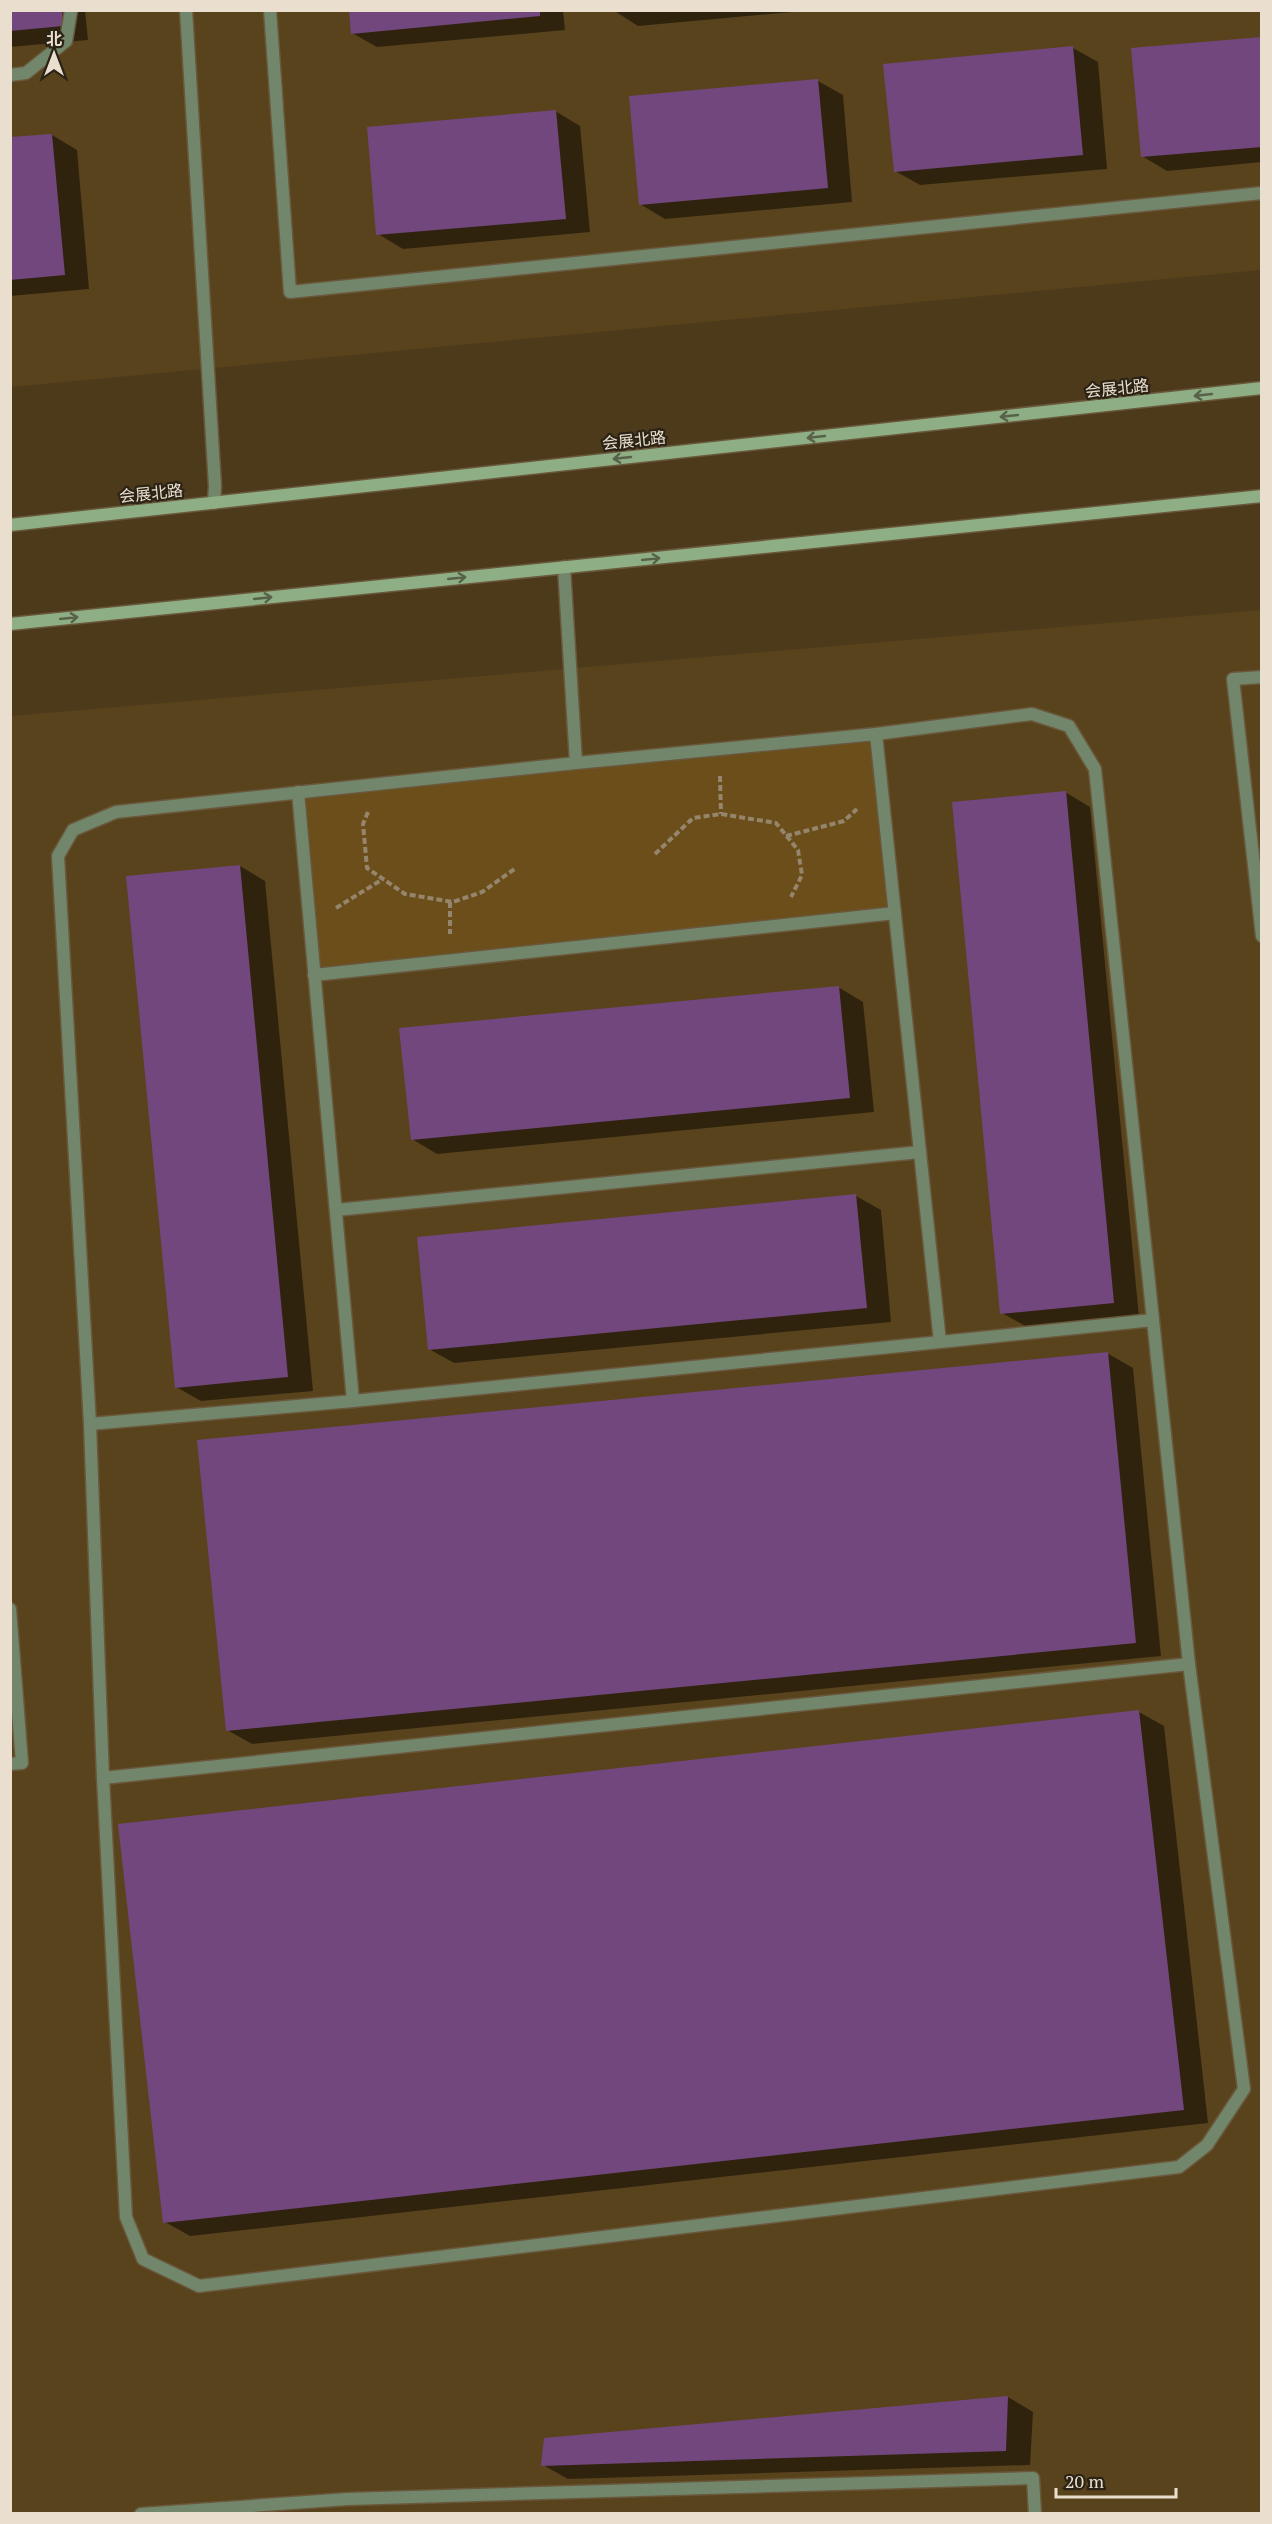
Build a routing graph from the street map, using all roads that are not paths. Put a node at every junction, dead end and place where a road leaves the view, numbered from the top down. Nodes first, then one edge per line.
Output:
1 (71, 10) edge
2 (186, 10) edge
3 (270, 10) edge
4 (10, 75) edge
5 (1262, 193) edge
6 (1262, 388) edge
7 (1262, 496) edge
8 (214, 503) junction
9 (10, 525) edge
10 (564, 567) junction
11 (10, 624) edge
12 (1262, 677) edge
13 (876, 734) junction
14 (576, 764) junction
15 (298, 792) junction
16 (895, 913) junction
17 (1262, 936) edge
18 (314, 975) junction
19 (920, 1152) junction
20 (336, 1210) junction
21 (1153, 1320) junction
22 (940, 1342) junction
23 (353, 1401) junction
24 (90, 1424) junction
25 (10, 1610) edge
26 (1189, 1664) junction
27 (10, 1764) edge
28 (103, 1778) junction
29 (141, 2514) edge
30 (1035, 2514) edge

1 - 4 street
2 - 8 street
3 - 5 street
6 -> 8 main road, 会展北路
10 -> 7 main road
8 - 9 main road, 会展北路
11 -> 10 main road
10 - 14 street
12 - 17 street
13 - 14 street
13 - 16 street
13 - 21 street
14 - 15 street
15 - 18 street
15 - 24 street
16 - 18 street
16 - 19 street
18 - 20 street
19 - 20 street
19 - 22 street
20 - 23 street
21 - 22 street
21 - 26 street
22 - 23 street
23 - 24 street
24 - 28 street
25 - 27 street
26 - 28 street
26 - 28 street
29 - 30 street

